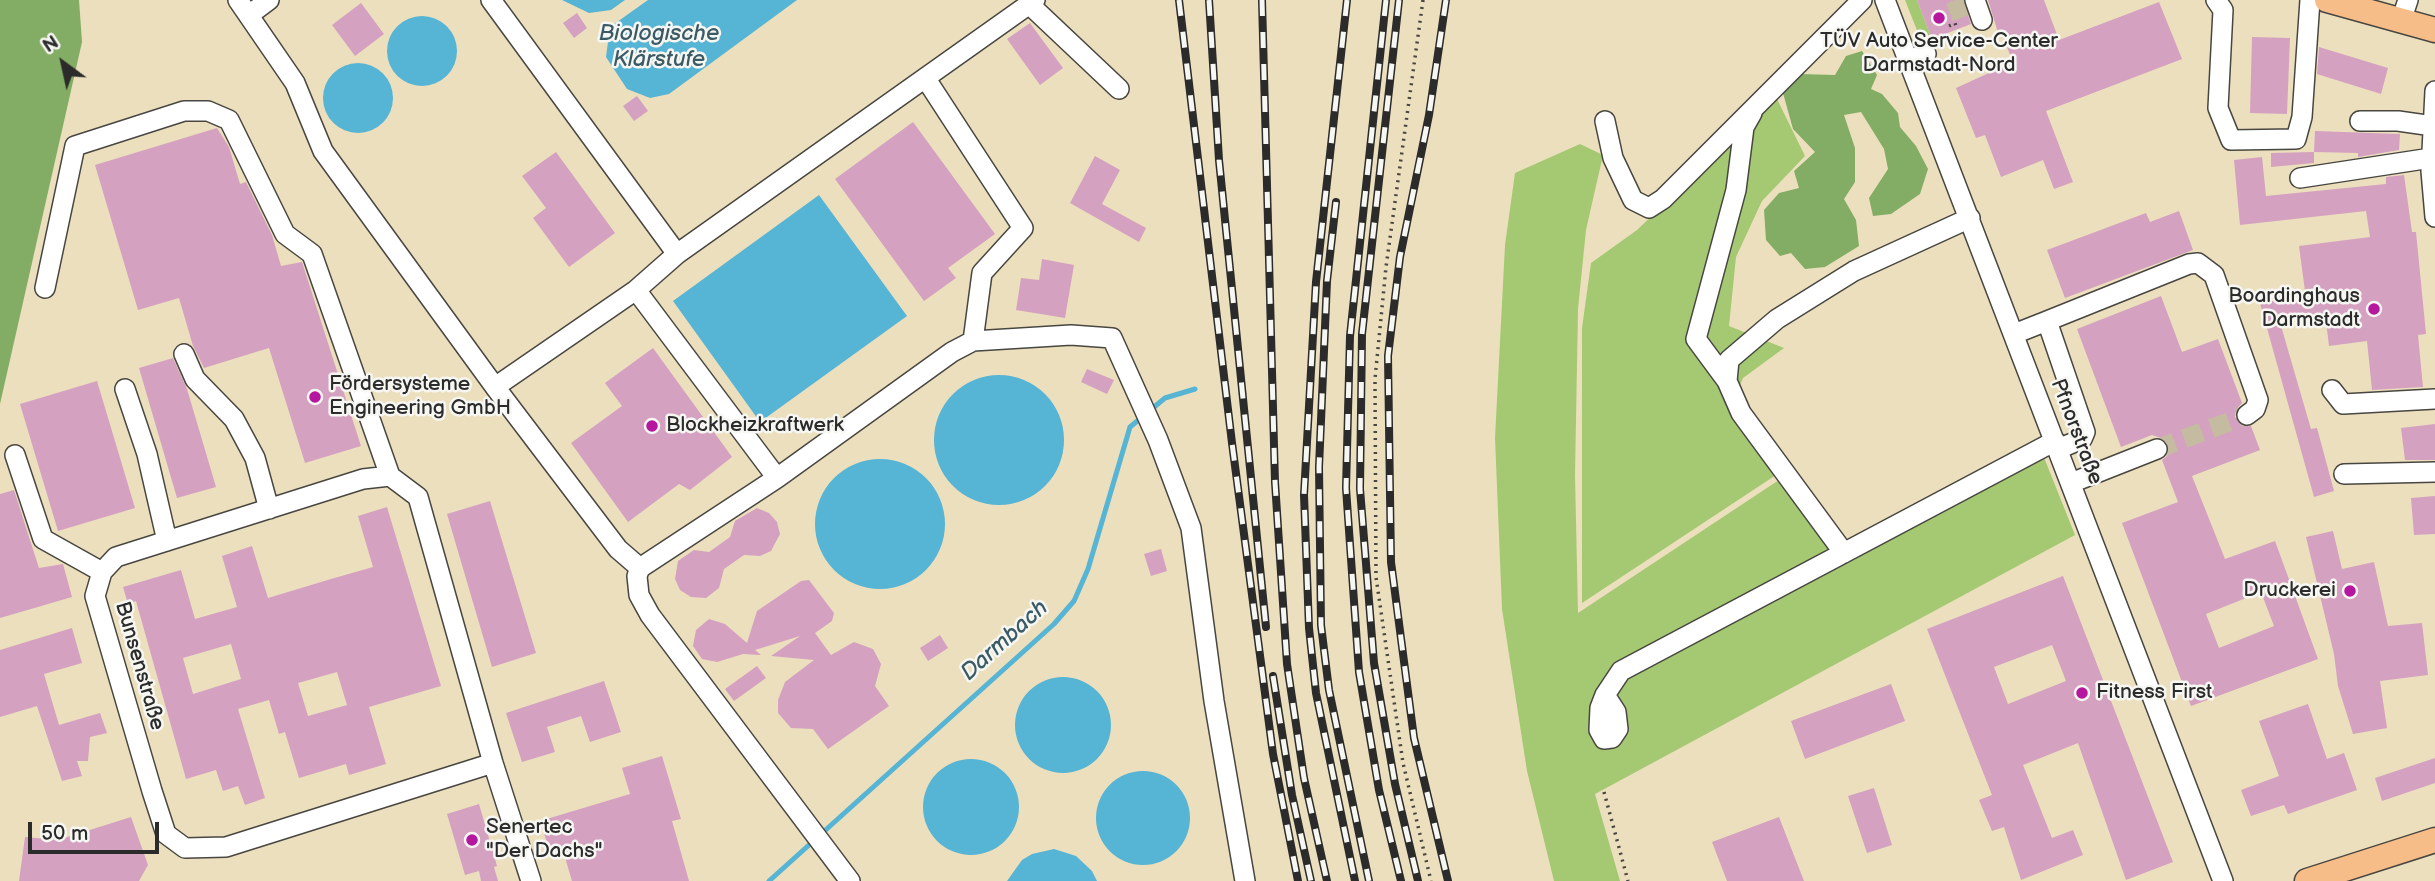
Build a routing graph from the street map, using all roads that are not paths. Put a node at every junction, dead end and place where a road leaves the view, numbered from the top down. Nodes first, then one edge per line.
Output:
1 (269, 0) edge
2 (491, 0) edge
3 (1862, 0) edge
4 (1885, 0) edge
5 (1975, 0) edge
6 (2216, 0) edge
7 (2309, 0) edge
8 (2327, 0) edge
9 (1032, 2) edge
10 (244, 7) edge
11 (2405, 11) edge
12 (1982, 20) dead end
13 (2435, 30) edge
14 (926, 79) junction
15 (1119, 89) dead end
16 (2435, 90) edge
17 (1760, 100) junction
18 (1605, 121) dead end
19 (2360, 121) dead end
20 (2433, 126) junction
21 (2431, 158) junction
22 (2300, 178) dead end
23 (2435, 217) edge
24 (1970, 218) junction
25 (677, 254) junction
26 (45, 288) dead end
27 (636, 290) junction
28 (2047, 321) junction
29 (2014, 334) junction
30 (972, 341) junction
31 (184, 354) dead end
32 (1727, 381) junction
33 (495, 387) junction
34 (125, 389) dead end
35 (2332, 390) dead end
36 (2435, 399) edge
37 (2246, 415) dead end
38 (2056, 445) junction
39 (2157, 449) tunnel mouth
40 (15, 455) dead end
41 (2435, 472) edge
42 (2344, 474) dead end
43 (390, 476) junction
44 (777, 478) junction
45 (2071, 483) junction
46 (269, 509) junction
47 (167, 541) junction
48 (1844, 553) junction
49 (640, 568) junction
50 (102, 572) junction
51 (1605, 695) dead end
52 (493, 763) junction
53 (2435, 840) edge
54 (531, 881) edge
55 (850, 881) edge
56 (1245, 881) edge
57 (2223, 881) edge
58 (2307, 881) edge

1 - 10 street
2 - 25 street
3 - 17 street
4 - 24 street, Pfnorstraße
5 - 12 street
6 - 7 street
8 - 11 main road
9 - 14 street
9 - 15 street
10 - 33 street
11 - 13 main road
14 - 25 street
14 - 30 street
16 - 20 street
17 - 18 street
17 - 32 street
19 - 20 street
20 - 21 street
21 - 22 street
21 - 23 street
24 - 29 street, Pfnorstraße
24 - 32 street
25 - 27 street
26 - 43 street
27 - 33 street
27 - 44 street
28 - 29 street
28 - 37 street
28 - 38 street
29 - 38 street, Pfnorstraße
30 - 44 street
30 - 56 street
31 - 46 street
32 - 48 street
33 - 49 street
34 - 47 street
35 - 36 street
38 - 45 street, Pfnorstraße
38 - 48 street
39 - 45 street
40 - 50 street
41 - 42 street
43 - 46 street
43 - 52 street
44 - 49 street
45 - 57 street, Pfnorstraße
46 - 47 street
47 - 50 street
48 - 51 street
49 - 55 street
50 - 52 street, Bunsenstraße
52 - 54 street
53 - 58 main road

